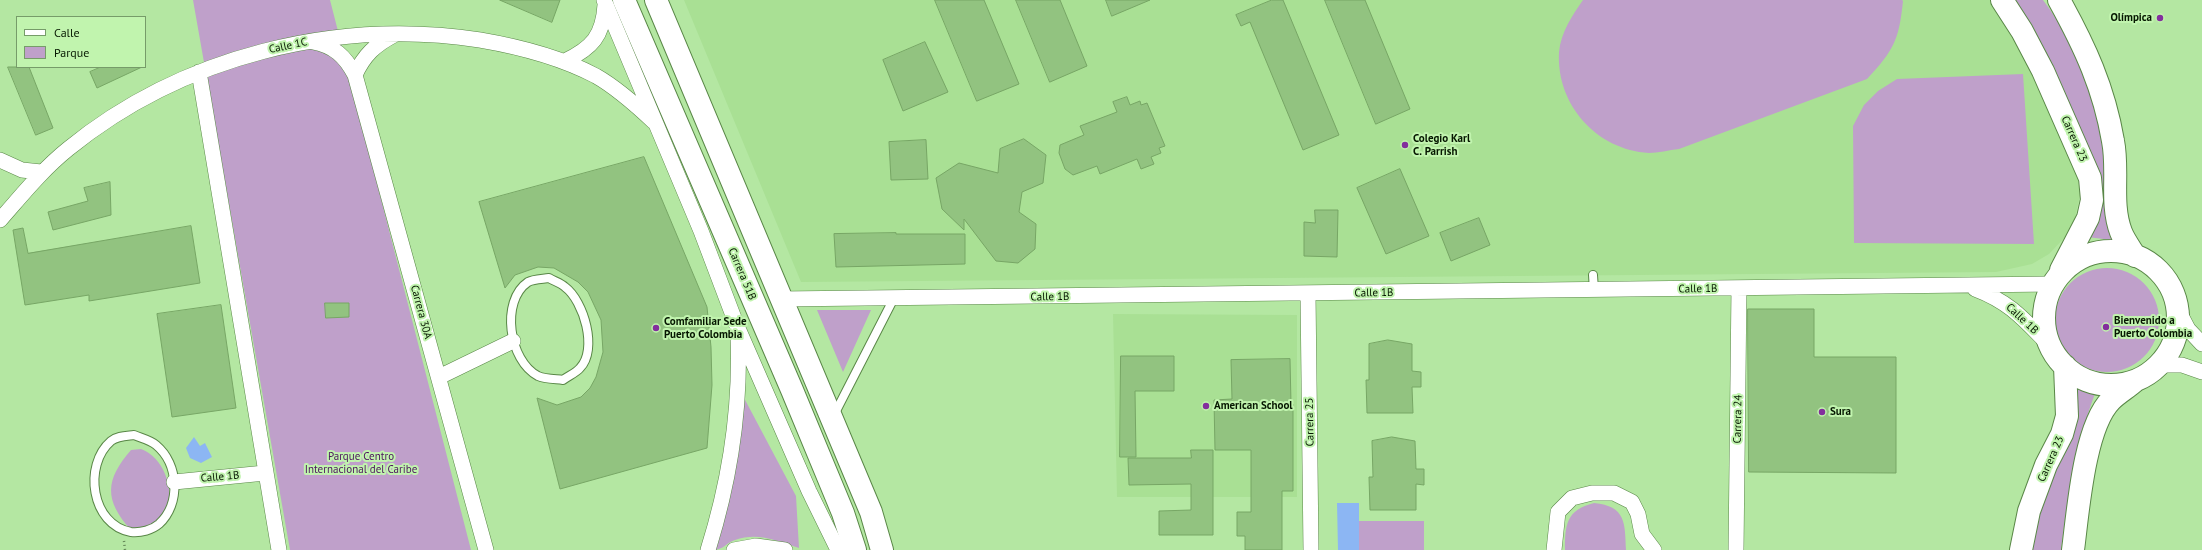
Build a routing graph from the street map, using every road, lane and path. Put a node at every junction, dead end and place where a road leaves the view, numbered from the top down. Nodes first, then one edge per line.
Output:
1 (656, 0) edge
2 (2002, 0) edge
3 (2059, 0) edge
4 (611, 1) edge
5 (396, 34) junction
6 (310, 41) junction
7 (565, 61) junction
8 (200, 72) junction
9 (355, 75) junction
10 (654, 122) junction
11 (0, 160) edge
12 (41, 172) junction
13 (0, 220) edge
14 (2135, 256) junction
15 (2053, 284) junction
16 (1966, 286) junction
17 (1739, 288) junction
18 (1308, 294) junction
19 (894, 298) junction
20 (781, 299) junction
21 (2177, 308) junction
22 (737, 326) junction
23 (512, 341) junction
24 (2202, 344) edge
25 (2052, 348) junction
26 (2158, 365) junction
27 (2065, 366) junction
28 (2202, 372) edge
29 (439, 377) junction
30 (2138, 379) junction
31 (832, 419) junction
32 (265, 473) junction
33 (174, 482) junction
34 (1642, 534) junction
35 (1733, 548) edge
36 (279, 550) edge
37 (486, 550) edge
38 (708, 550) edge
39 (734, 550) edge
40 (785, 550) edge
41 (838, 550) edge
42 (855, 550) edge
43 (882, 550) edge
44 (1311, 550) edge
45 (1554, 550) edge
46 (1642, 550) edge
47 (1654, 550) edge
48 (2021, 550) edge
49 (2073, 550) edge

1 - 20 main road
2 - 15 main road, Carrera 23
3 - 14 main road
4 - 7 street
4 - 10 street
4 - 42 main road, Carrera 51B
5 - 6 street, Calle 1C
5 - 7 street, Calle 1C
5 - 9 street
6 - 8 street, Calle 1C
6 - 9 street, Carrera 30A
7 - 10 street, Calle 1C
8 - 12 street, Calle 1C
8 - 32 street
9 - 29 street, Carrera 30A
10 - 22 street
11 - 12 street
12 - 13 street, Calle 1C
14 - 15 main road
14 - 21 main road
15 - 16 street, Calle 1B
15 - 25 main road
16 - 17 street, Calle 1B
16 - 25 street, Calle 1B
17 - 18 street, Calle 1B
17 - 35 street, Carrera 24
18 - 19 street, Calle 1B
18 - 44 street, Carrera 25
19 - 20 street, Calle 1B
19 - 31 lane
20 - 31 main road
21 - 24 street
21 - 26 main road
22 - 38 street
22 - 41 street
23 - 23 lane
23 - 29 street
25 - 27 main road
26 - 28 street
26 - 30 main road
27 - 30 main road
27 - 48 main road, Carrera 23
29 - 37 street, Carrera 30A
30 - 49 main road
31 - 43 main road
32 - 33 street, Calle 1B
32 - 36 street
33 - 33 lane
34 - 45 street
34 - 46 street
34 - 47 street
39 - 40 street

